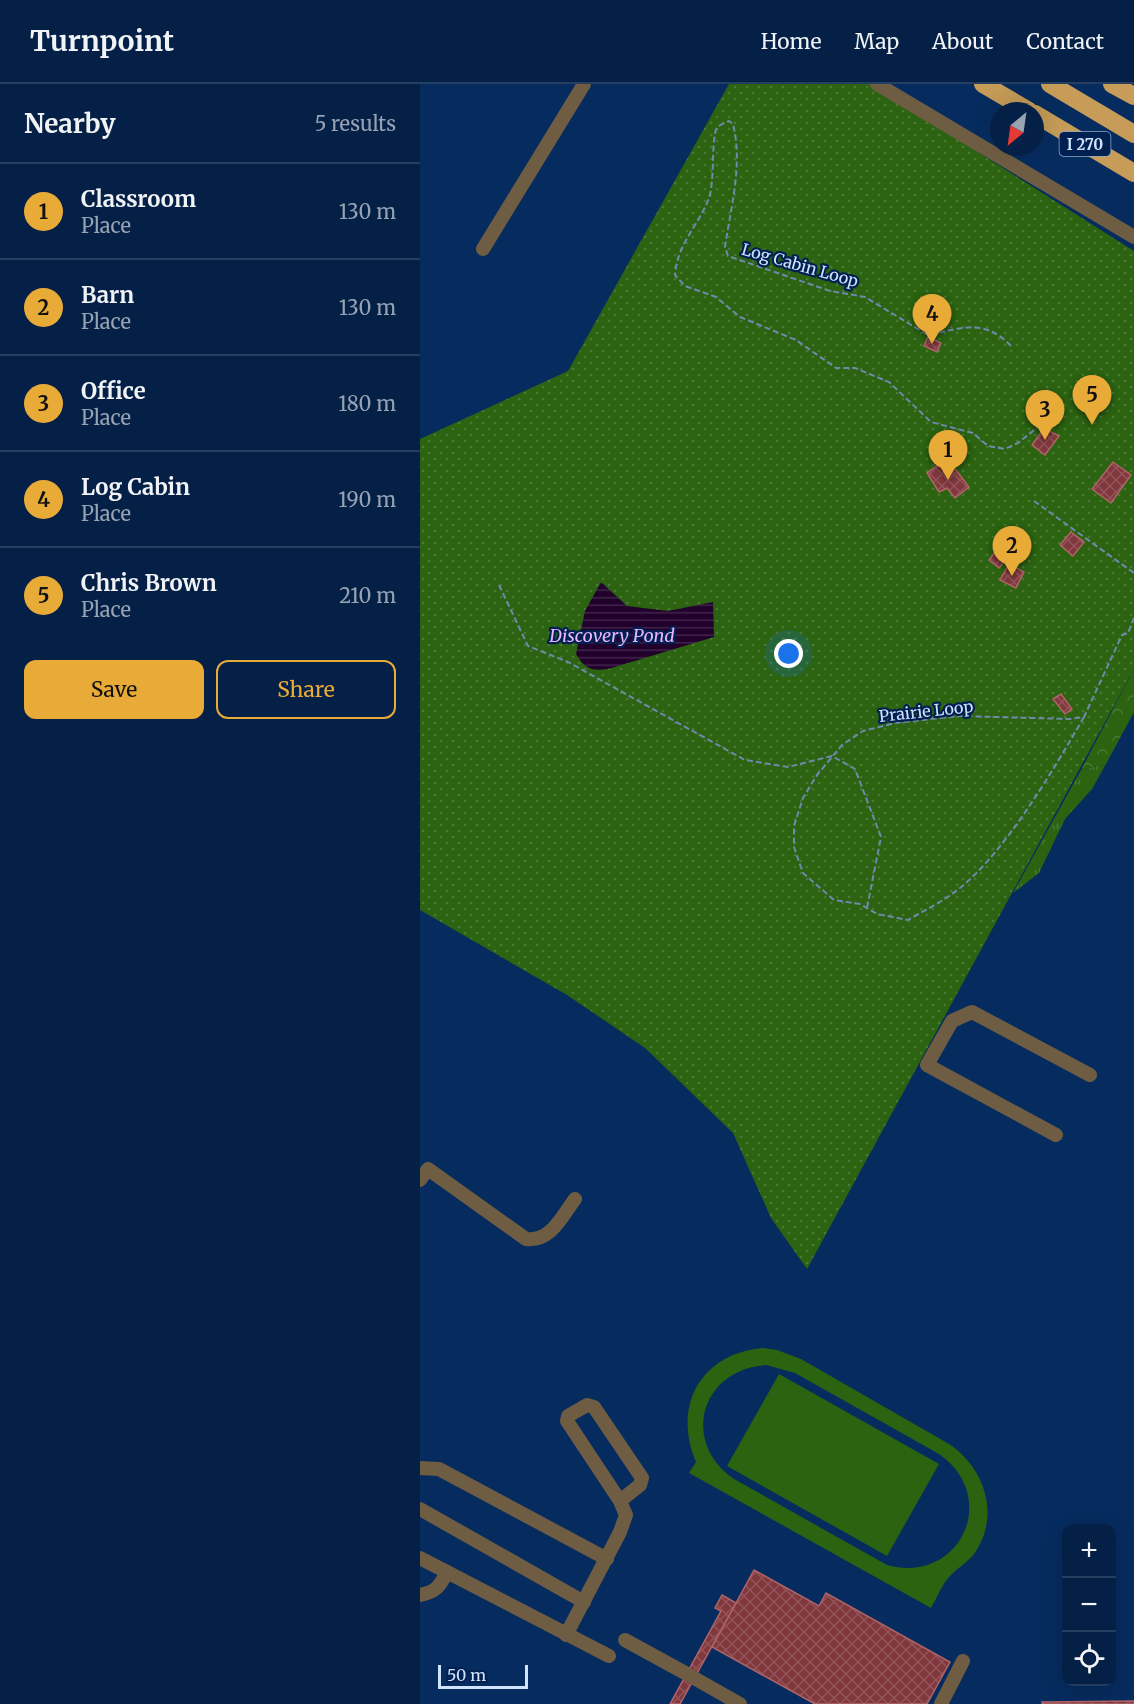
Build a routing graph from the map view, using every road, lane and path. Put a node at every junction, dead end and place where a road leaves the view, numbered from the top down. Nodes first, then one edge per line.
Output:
1 (584, 84) edge
2 (877, 84) edge
3 (983, 84) edge
4 (1050, 84) edge
5 (1112, 84) edge
6 (1134, 96) edge
7 (1014, 102) edge
8 (1044, 119) edge
9 (1134, 134) edge
10 (1134, 173) edge
11 (1134, 237) edge
12 (483, 249) dead end
13 (1011, 346) dead end
14 (1048, 387) dead end
15 (1034, 501) dead end
16 (1134, 573) edge
17 (499, 585) dead end
18 (1134, 618) edge
19 (1084, 717) junction
20 (832, 756) junction
21 (867, 908) junction
22 (1090, 1075) dead end
23 (1056, 1135) dead end
24 (420, 1180) edge
25 (575, 1199) dead end
26 (421, 1470) edge
27 (620, 1500) junction
28 (420, 1509) edge
29 (420, 1558) edge
30 (607, 1559) junction
31 (447, 1572) junction
32 (420, 1595) edge
33 (584, 1602) junction
34 (566, 1635) junction
35 (625, 1640) dead end
36 (609, 1656) dead end
37 (963, 1661) dead end
38 (740, 1704) edge
39 (941, 1704) edge

1 - 12 street
2 - 11 street
3 - 7 highway
4 - 9 highway, I 270
5 - 6 highway
8 - 10 highway, I 270
13 - 14 path, Log Cabin Loop
15 - 16 path
17 - 20 path
18 - 19 path, Prairie Loop
19 - 20 path, Prairie Loop
19 - 21 path, Prairie Loop
20 - 21 path
20 - 21 path, Prairie Loop
22 - 23 street
24 - 25 street
26 - 30 street
27 - 27 street
27 - 30 street
28 - 33 street
29 - 31 street
30 - 33 street
31 - 32 street
31 - 34 street
33 - 34 street
34 - 36 street
35 - 38 street
37 - 39 street

